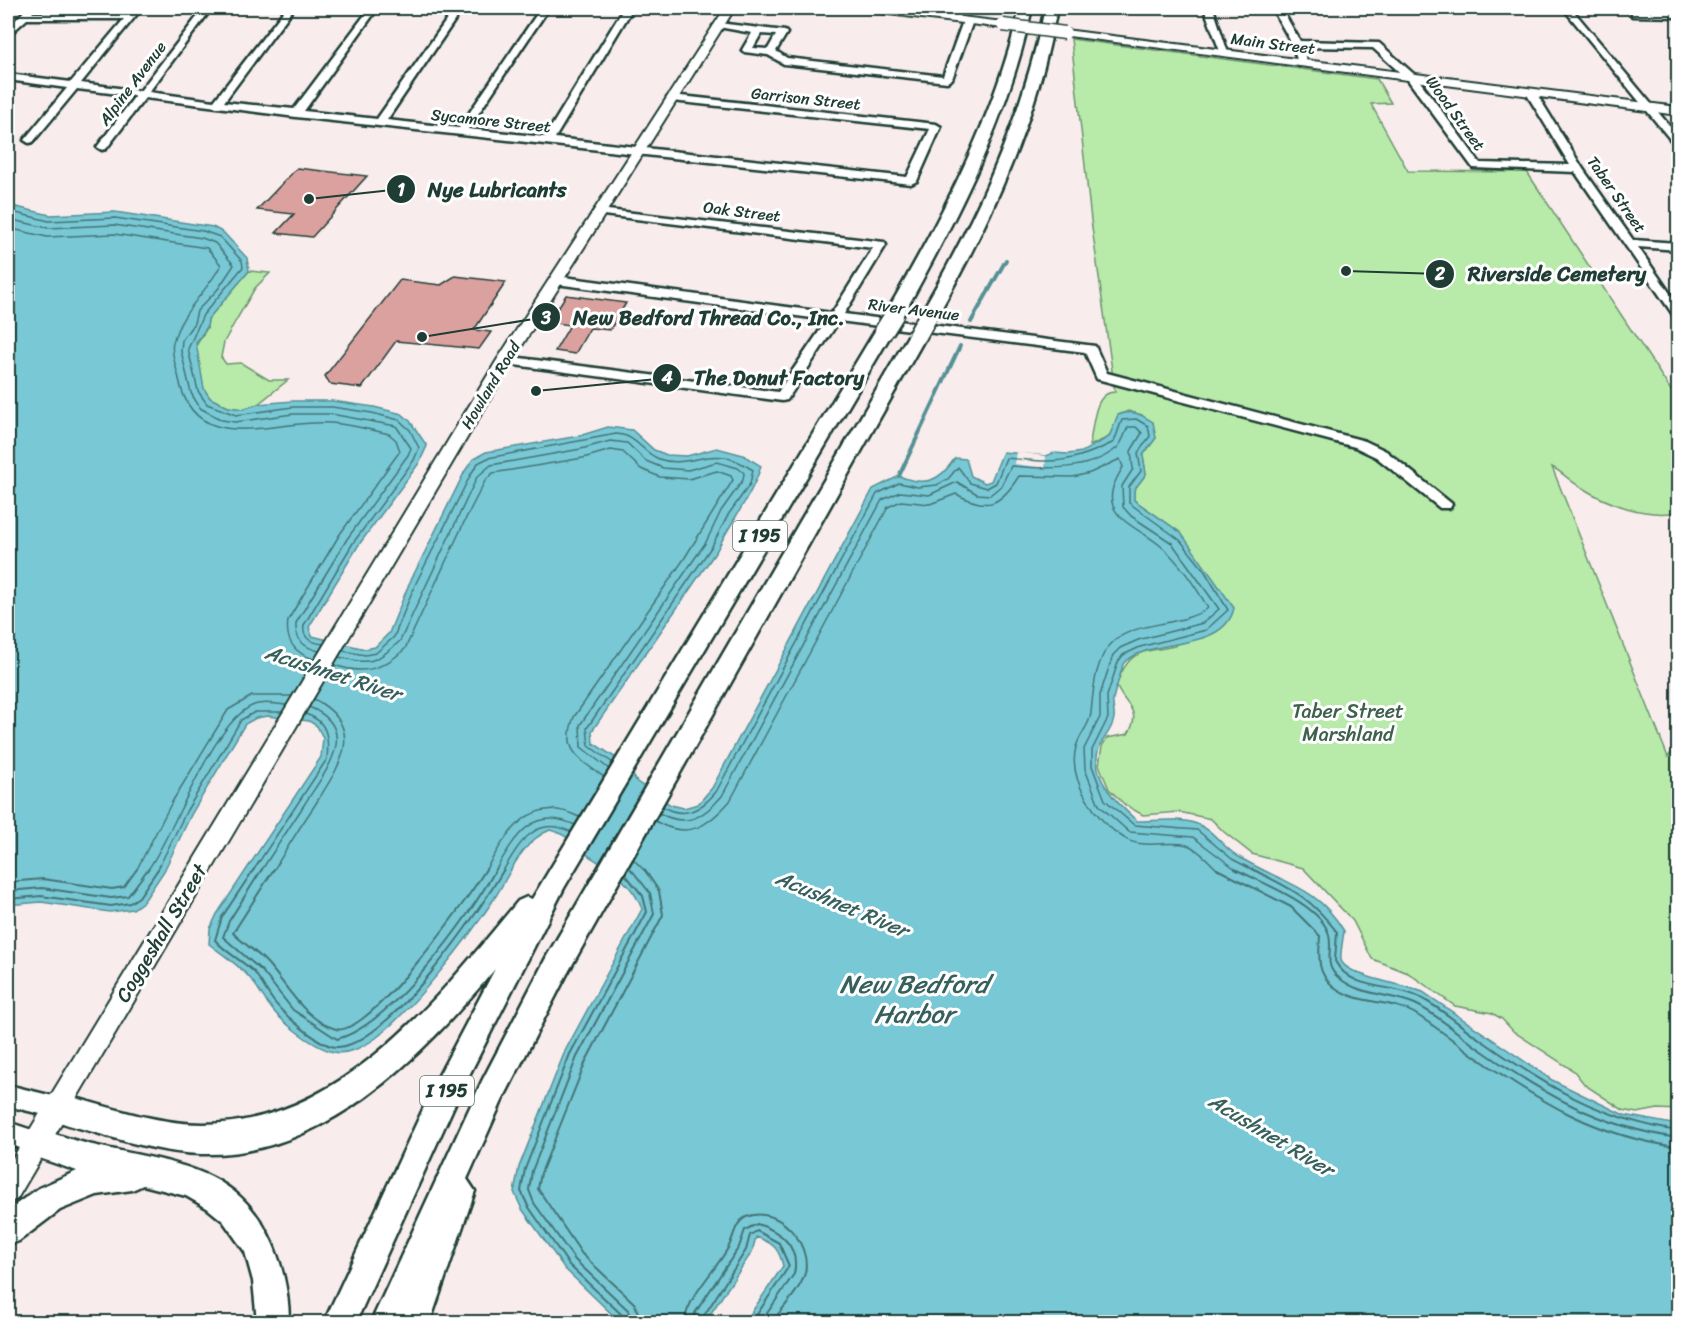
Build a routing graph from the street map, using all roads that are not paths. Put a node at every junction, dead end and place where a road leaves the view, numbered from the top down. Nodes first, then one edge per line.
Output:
1 (32, 8) edge
2 (208, 8) edge
3 (290, 8) edge
4 (375, 8) edge
5 (459, 8) edge
6 (545, 8) edge
7 (629, 8) edge
8 (730, 8) edge
9 (864, 8) edge
10 (1026, 8) edge
11 (1051, 8) edge
12 (1209, 8) edge
13 (1277, 8) edge
14 (1567, 8) edge
15 (135, 12) edge
16 (1635, 14) dead end
17 (1678, 14) edge
18 (24, 16) junction
19 (960, 16) edge
20 (718, 26) junction
21 (758, 31) junction
22 (8, 33) edge
23 (1297, 44) junction
24 (771, 52) junction
25 (1226, 54) junction
26 (1302, 64) junction
27 (8, 77) edge
28 (1412, 78) junction
29 (73, 86) junction
30 (1531, 93) junction
31 (142, 95) junction
32 (672, 98) junction
33 (217, 104) junction
34 (1650, 108) junction
35 (1678, 111) edge
36 (296, 114) junction
37 (378, 123) junction
38 (936, 127) joint
39 (461, 132) junction
40 (29, 140) dead end
41 (548, 141) junction
42 (1678, 142) edge
43 (102, 147) dead end
44 (638, 151) junction
45 (1578, 169) junction
46 (599, 212) junction
47 (1632, 243) junction
48 (1678, 246) edge
49 (556, 280) junction
50 (1678, 313) edge
51 (834, 316) junction
52 (505, 360) junction
53 (1444, 504) dead end
54 (315, 676) joint
55 (564, 864) junction
56 (525, 1026) junction
57 (8, 1096) edge
58 (57, 1107) junction
59 (8, 1133) edge
60 (36, 1142) junction
61 (171, 1178) junction
62 (8, 1190) edge
63 (8, 1230) edge
64 (273, 1323) edge
65 (340, 1323) edge
66 (387, 1323) edge
67 (414, 1323) edge

1 - 18 street
2 - 31 street, Alpine Avenue
3 - 33 street
4 - 36 street
5 - 37 street
6 - 39 street
7 - 41 street
8 - 20 main road, Howland Road
9 - 19 main road, Main Street
10 - 55 highway, I 195
11 - 56 highway, I 195
12 - 25 street
13 - 23 street
14 - 34 street
15 - 18 street
15 - 29 street
16 - 17 street
18 - 22 street
19 - 24 street
19 - 25 main road, Main Street, bridge
20 - 21 street
20 - 32 main road, Howland Road
21 - 24 street
21 - 24 street
23 - 26 street
23 - 28 street, Wood Street
25 - 26 main road, Main Street
26 - 28 main road, Main Street
27 - 29 street, Sycamore Street
28 - 30 main road, Main Street
28 - 45 street, Wood Street
29 - 31 street, Sycamore Street
29 - 40 street
30 - 34 main road, Main Street
30 - 45 street, Taber Street
31 - 33 street, Sycamore Street
31 - 43 street, Alpine Avenue
32 - 38 street, Garrison Street
32 - 44 main road, Howland Road
33 - 36 street, Sycamore Street
34 - 35 main road, Main Street
34 - 42 street
36 - 37 street, Sycamore Street
37 - 39 street, Sycamore Street
38 - 44 street, Sycamore Street
39 - 41 street, Sycamore Street
41 - 44 street, Sycamore Street
44 - 46 main road, Howland Road
45 - 47 street, Taber Street
46 - 49 main road, Howland Road
46 - 51 street, Oak Street
47 - 48 street
47 - 50 street, Taber Street
49 - 51 street, River Avenue
49 - 52 main road, Howland Road
51 - 52 street
51 - 53 street, River Avenue
52 - 54 main road, Howland Road
54 - 58 main road, Coggeshall Street
55 - 58 highway
55 - 65 highway, I 195
56 - 66 highway, I 195
56 - 67 highway
57 - 58 street
58 - 60 main road, Coggeshall Street
59 - 60 street
60 - 61 highway
60 - 62 main road, Coggeshall Street
61 - 63 highway
61 - 64 highway

